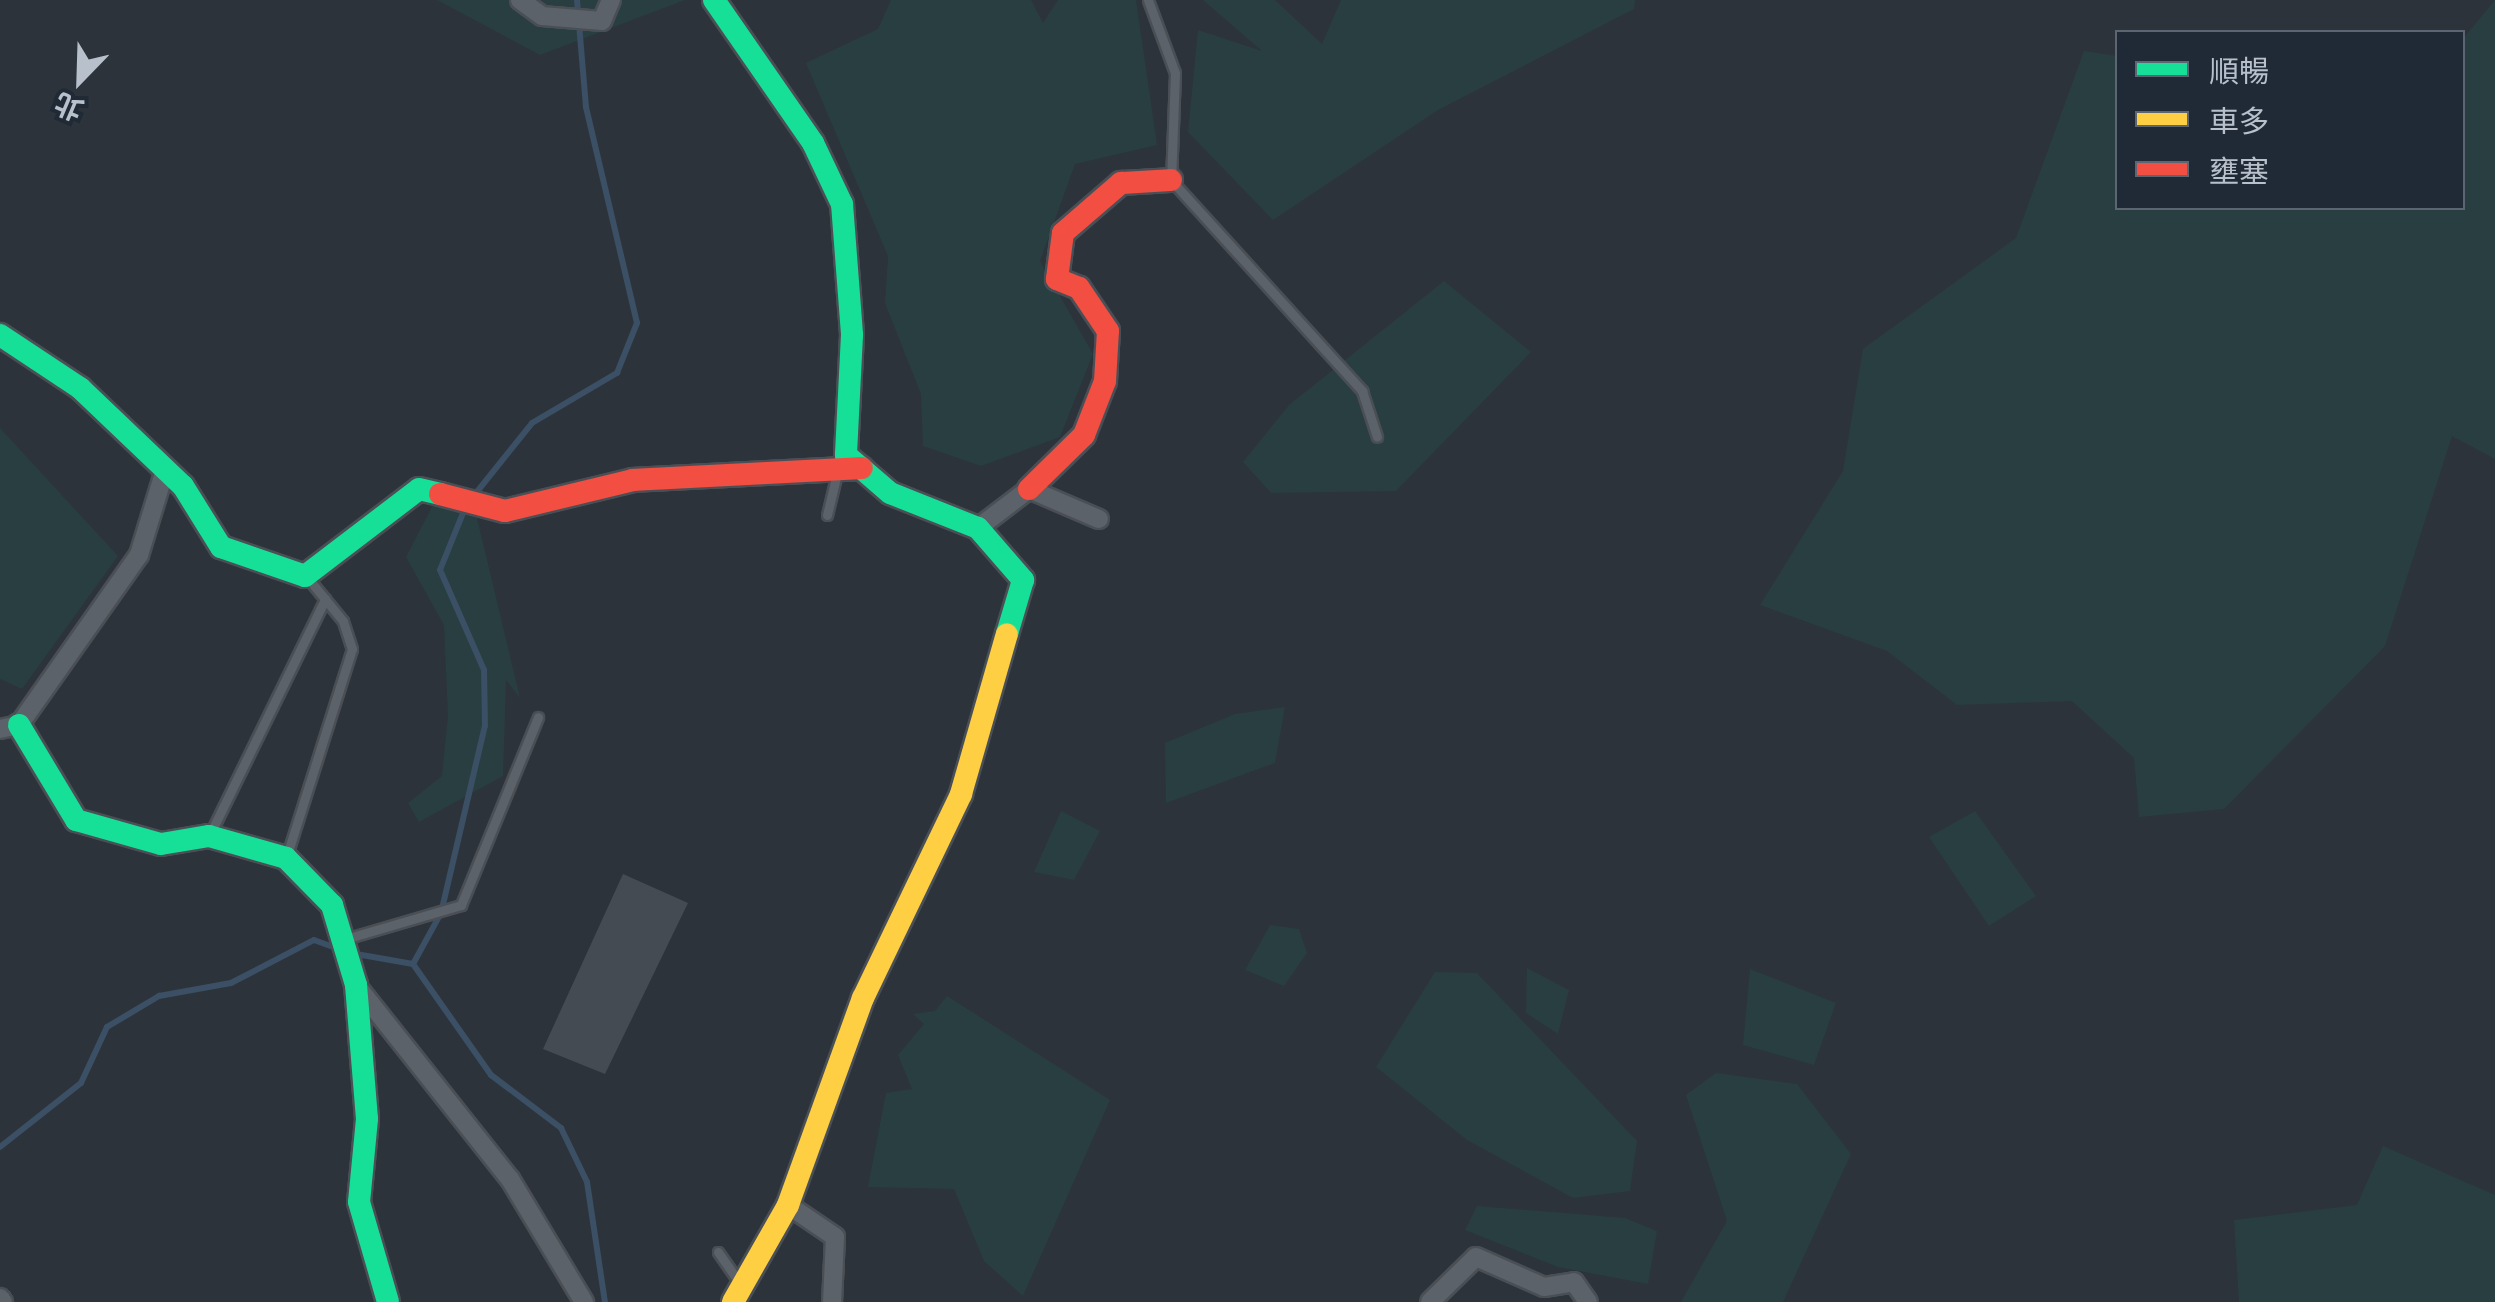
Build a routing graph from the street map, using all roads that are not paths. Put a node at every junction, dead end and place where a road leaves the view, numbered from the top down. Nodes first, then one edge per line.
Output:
1 (520, 0) edge
2 (611, 0) edge
3 (714, 0) edge
4 (1148, 0) edge
5 (1171, 180) junction
6 (0, 335) edge
7 (1377, 437) dead end
8 (862, 468) junction
9 (165, 470) junction
10 (838, 470) junction
11 (1029, 489) junction
12 (827, 516) dead end
13 (1098, 519) dead end
14 (978, 528) junction
15 (306, 576) junction
16 (325, 599) junction
17 (538, 717) dead end
18 (9, 727) edge
19 (209, 836) junction
20 (286, 858) junction
21 (342, 940) junction
22 (356, 985) junction
23 (788, 1205) junction
24 (718, 1252) dead end
25 (737, 1293) edge
26 (388, 1302) edge
27 (584, 1302) edge
28 (832, 1302) edge
29 (1430, 1302) edge
30 (1588, 1302) edge

1 - 2 street
3 - 8 street
4 - 5 lane
5 - 7 lane
5 - 11 street
6 - 9 street
8 - 10 street
8 - 14 street
9 - 15 street
9 - 18 street
10 - 12 lane
10 - 15 street
11 - 13 street
11 - 14 street
14 - 23 street
15 - 16 lane
16 - 19 lane
16 - 20 lane
17 - 21 lane
18 - 19 street
19 - 20 street
20 - 21 street
21 - 22 street
22 - 26 street
22 - 27 street
23 - 25 street
23 - 28 street
24 - 25 lane
29 - 30 street

